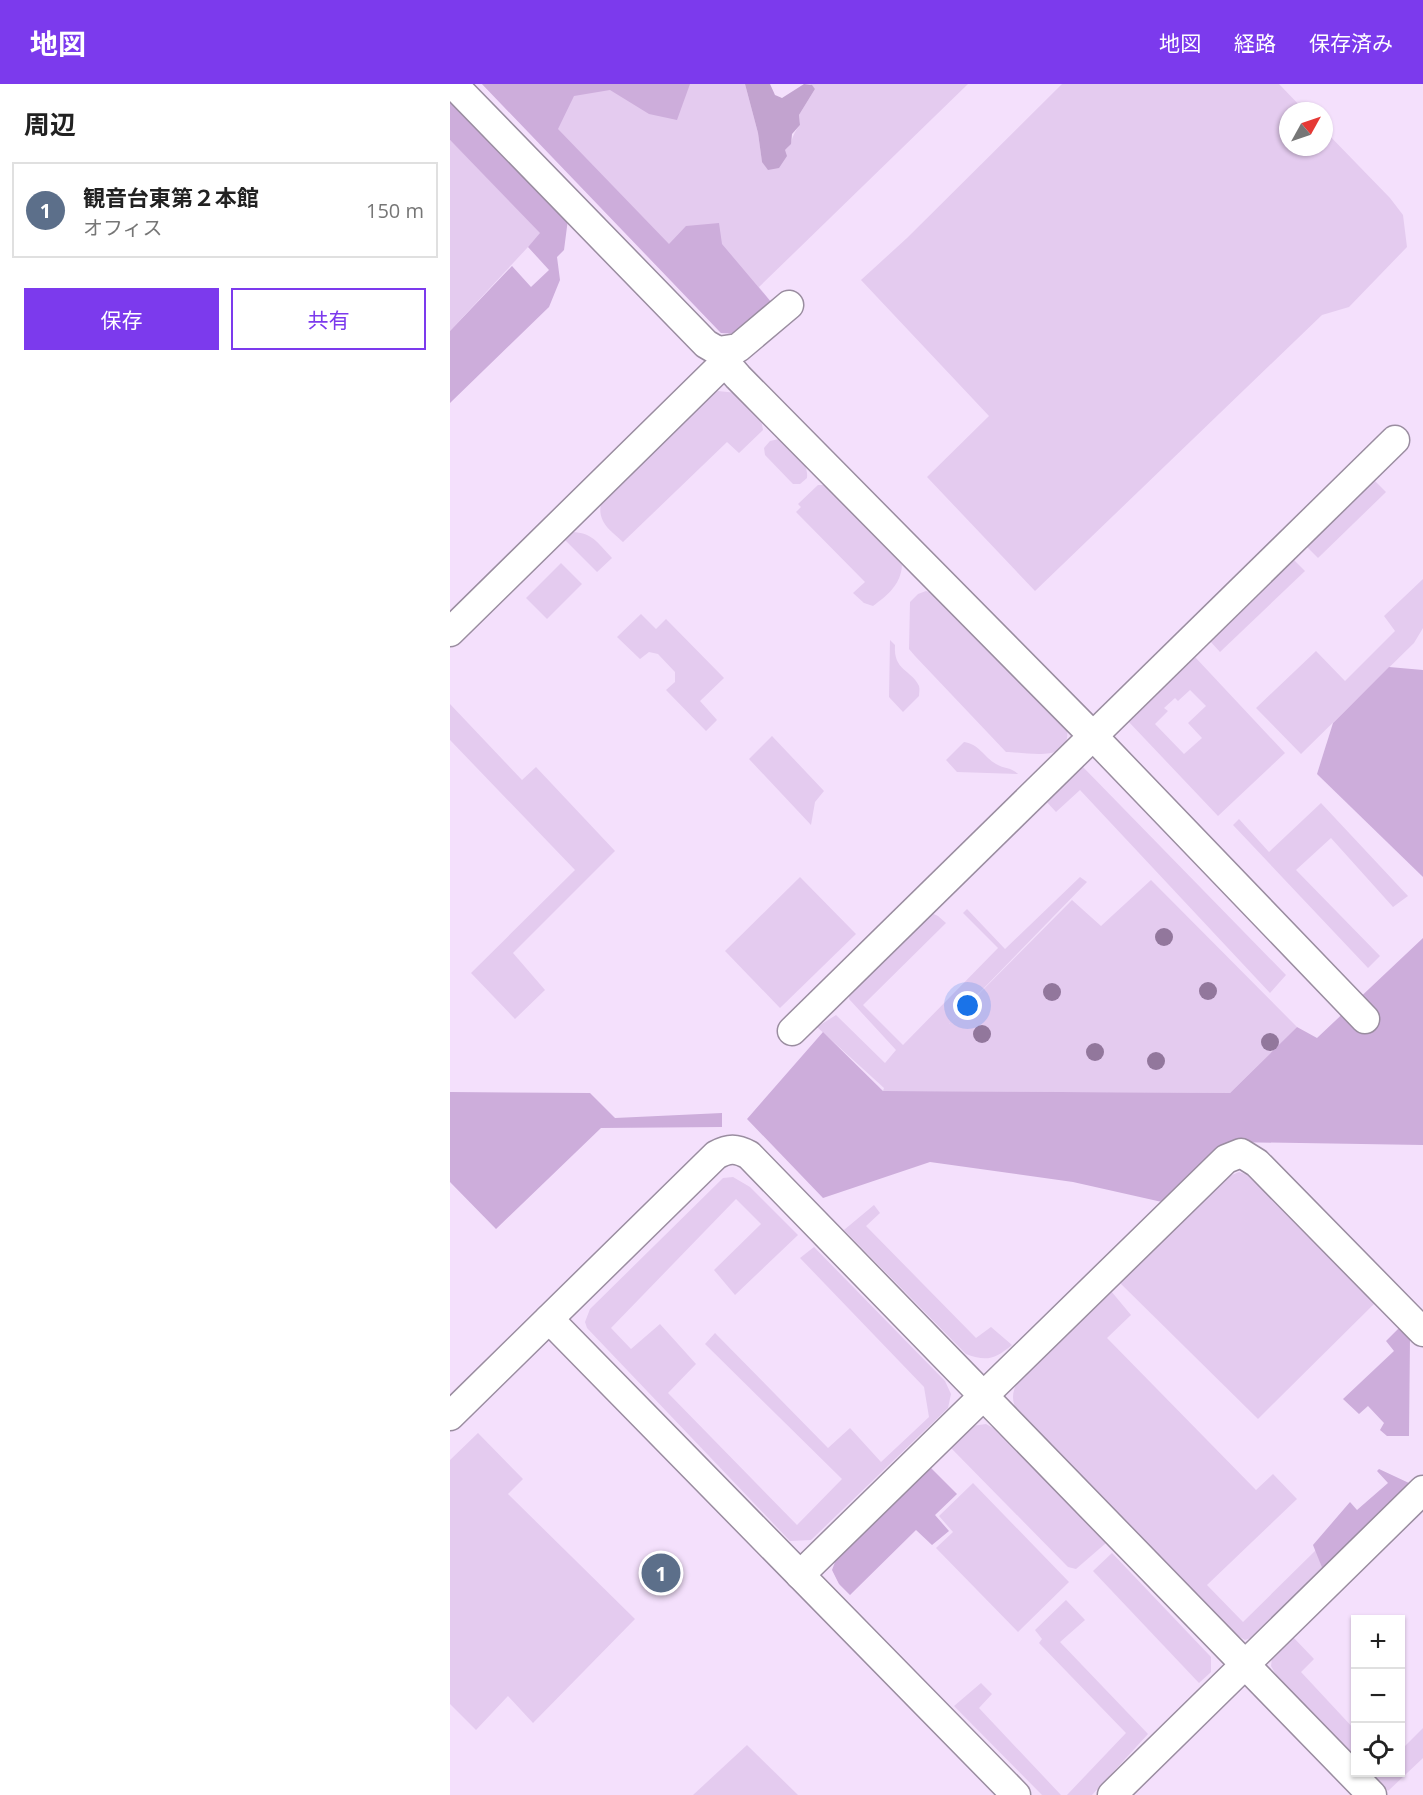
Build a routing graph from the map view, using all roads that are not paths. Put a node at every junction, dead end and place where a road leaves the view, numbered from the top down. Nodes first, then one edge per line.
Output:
1 (453, 84) edge
2 (789, 305) dead end
3 (726, 357) junction
4 (1395, 440) dead end
5 (450, 632) edge
6 (1093, 736) junction
7 (1365, 1019) dead end
8 (792, 1031) dead end
9 (549, 1319) junction
10 (1423, 1332) edge
11 (983, 1397) junction
12 (450, 1416) edge
13 (1423, 1490) edge
14 (800, 1575) junction
15 (1246, 1665) junction
16 (1016, 1795) edge
17 (1112, 1795) edge
18 (1372, 1795) edge

1 - 3 lane
2 - 3 lane
3 - 5 lane
3 - 6 lane
4 - 6 lane
6 - 7 lane
6 - 8 lane
9 - 11 lane
9 - 12 lane
9 - 14 lane
10 - 11 lane
11 - 14 lane
11 - 15 lane
13 - 15 lane
14 - 16 lane
15 - 17 lane
15 - 18 lane

